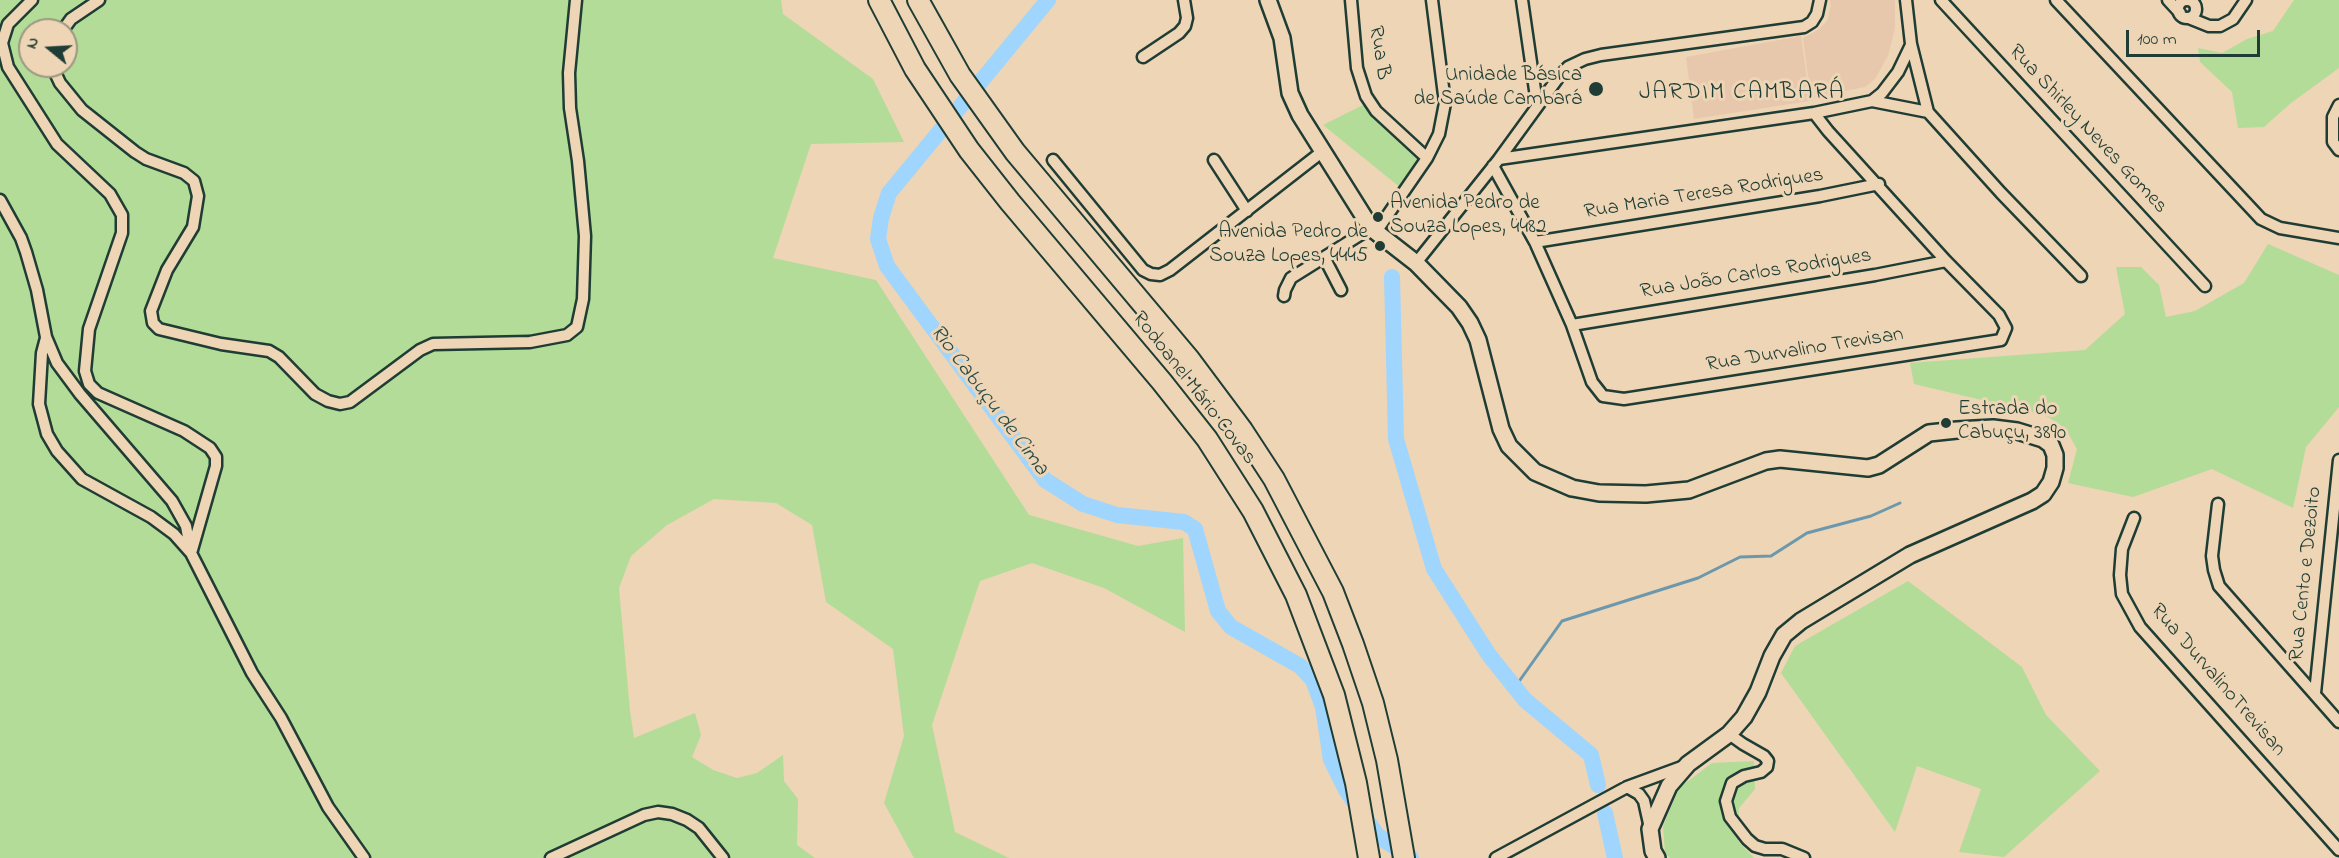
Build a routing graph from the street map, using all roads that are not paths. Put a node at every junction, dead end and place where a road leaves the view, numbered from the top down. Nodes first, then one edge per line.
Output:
1 (32, 0) edge
2 (99, 0) edge
3 (576, 0) edge
4 (879, 0) edge
5 (1184, 0) edge
6 (1268, 0) edge
7 (1351, 0) edge
8 (1432, 0) edge
9 (1522, 0) edge
10 (1820, 0) edge
11 (1906, 0) edge
12 (1941, 0) edge
13 (2056, 0) edge
14 (2168, 0) edge
15 (2246, 0) edge
16 (2188, 5) edge
17 (922, 9) edge
18 (72, 18) edge
19 (1911, 44) junction
20 (1143, 57) dead end
21 (58, 78) edge
22 (1872, 101) junction
23 (1537, 104) junction
24 (2339, 105) edge
25 (1928, 111) junction
26 (1814, 113) junction
27 (2339, 150) edge
28 (1323, 151) junction
29 (1427, 158) junction
30 (1053, 160) dead end
31 (1214, 160) dead end
32 (1496, 162) junction
33 (1879, 184) junction
34 (0, 200) edge
35 (1247, 210) junction
36 (1374, 230) junction
37 (2339, 238) edge
38 (1535, 242) junction
39 (1325, 259) junction
40 (1946, 261) junction
41 (1416, 263) junction
42 (2081, 276) dead end
43 (2205, 286) dead end
44 (1341, 290) dead end
45 (1284, 296) dead end
46 (1572, 325) junction
47 (46, 338) junction
48 (2339, 460) edge
49 (2218, 504) dead end
50 (2134, 518) dead end
51 (191, 553) junction
52 (2314, 693) junction
53 (2339, 722) edge
54 (1730, 734) junction
55 (1688, 764) junction
56 (1627, 787) junction
57 (1650, 829) junction
58 (2339, 850) edge
59 (364, 858) edge
60 (551, 858) edge
61 (723, 858) edge
62 (1368, 858) edge
63 (1404, 858) edge
64 (1496, 858) edge
65 (1657, 858) edge
66 (1804, 858) edge

1 - 51 street
2 - 18 street
3 - 21 street
4 - 62 highway, Rodoanel Mário Covas
5 - 20 street
6 - 28 main road
7 - 29 street, Rua B
8 - 29 street
9 - 23 street
10 - 23 street
11 - 19 street
12 - 43 street, Rua Shirley Neves Gomes
13 - 37 street
14 - 16 street
15 - 16 street
17 - 63 highway, Rodoanel Mário Covas
19 - 22 street
19 - 25 street
22 - 25 street
22 - 26 street
23 - 32 street
24 - 27 street
25 - 42 street
26 - 32 street
26 - 33 street
28 - 35 street
28 - 36 main road
29 - 36 street
30 - 35 street
31 - 35 street
32 - 38 street
32 - 41 street
33 - 38 street, Rua Maria Teresa Rodrigues
33 - 40 street
34 - 47 street
36 - 39 street
36 - 41 main road
38 - 46 street
39 - 44 street
39 - 45 street
40 - 46 street, Rua João Carlos Rodrigues
40 - 46 street, Rua Durvalino Trevisan
41 - 54 main road
47 - 51 street
47 - 51 street
48 - 52 street, Rua Cento e Dezoito
49 - 52 street
50 - 58 street, Rua DurvalinoTrevisan
51 - 59 street
52 - 53 street
54 - 55 main road
54 - 66 street
55 - 56 street
55 - 57 main road
56 - 57 street
56 - 64 street
57 - 65 main road
60 - 61 street

